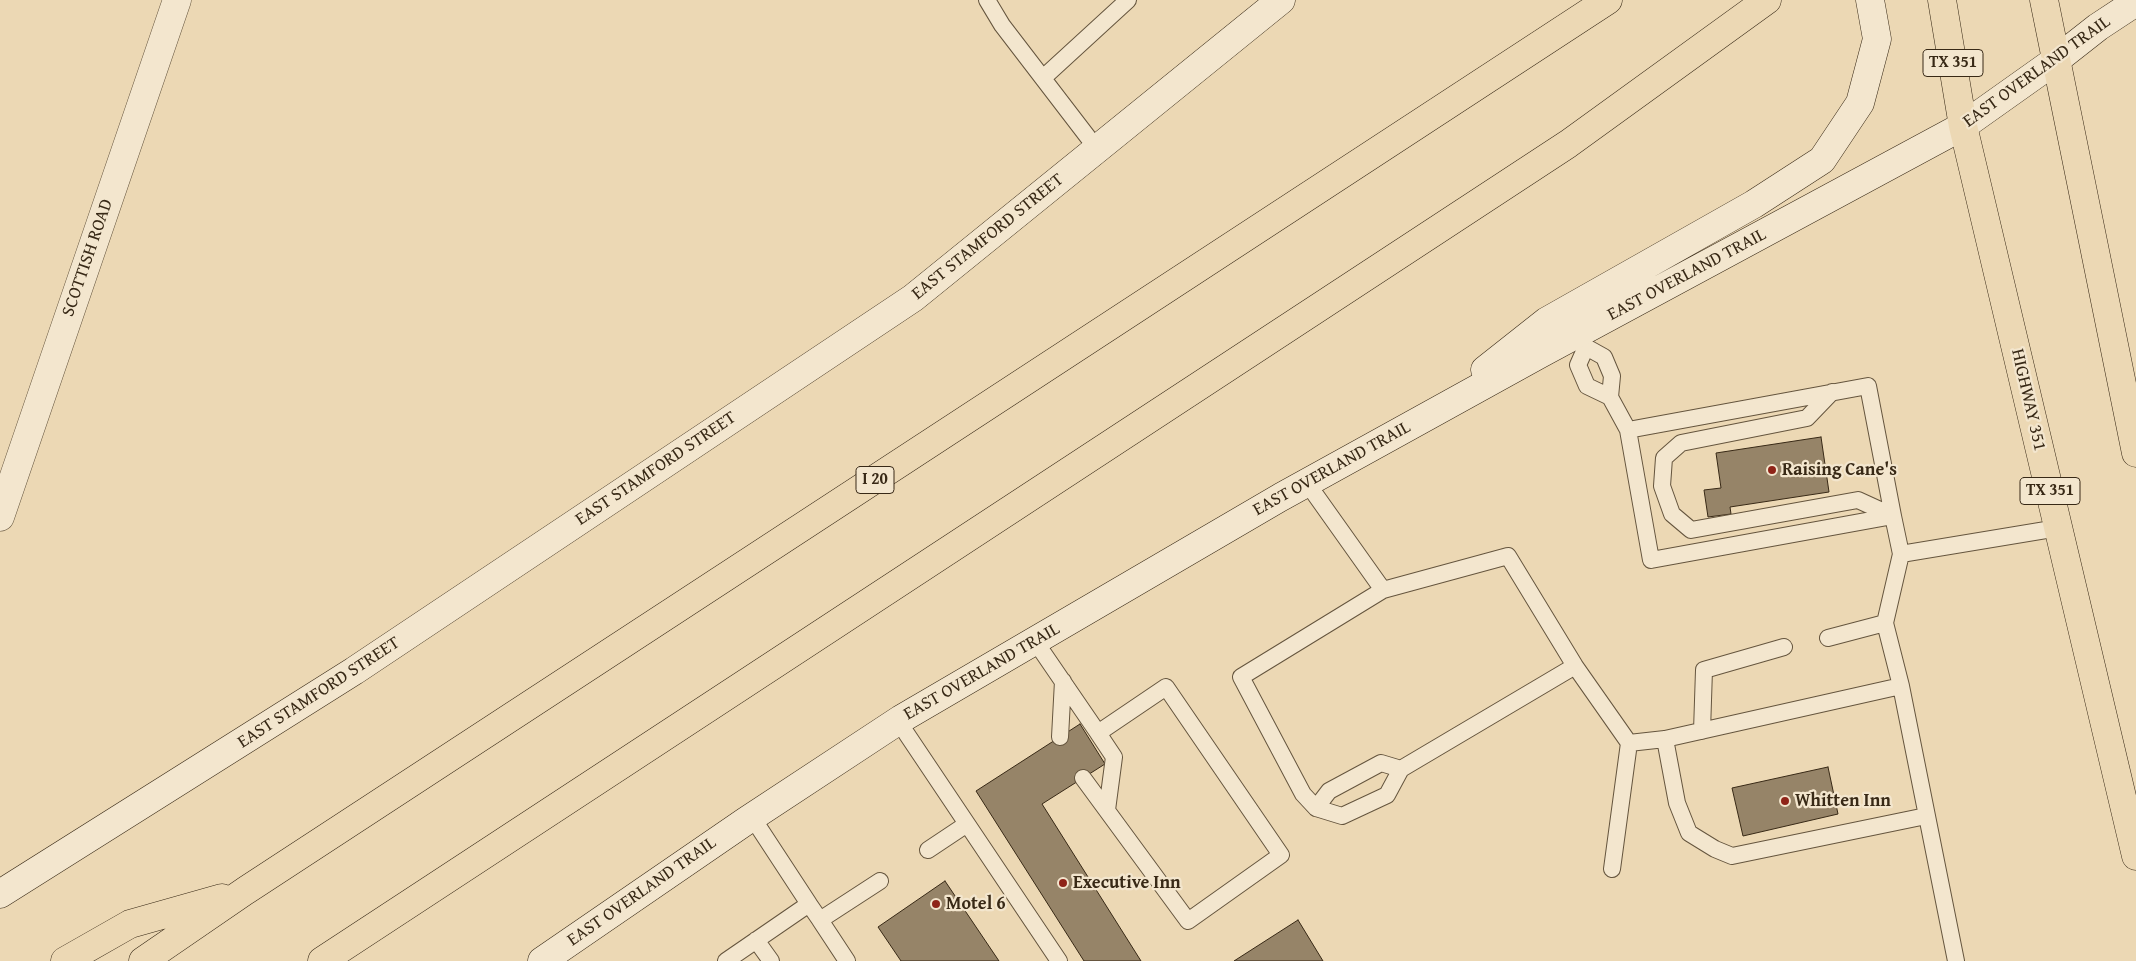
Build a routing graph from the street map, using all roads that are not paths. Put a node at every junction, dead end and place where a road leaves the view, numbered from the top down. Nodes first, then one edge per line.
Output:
1 (176, 0) edge
2 (987, 0) edge
3 (1128, 0) edge
4 (1281, 0) edge
5 (1608, 0) edge
6 (1767, 0) edge
7 (1870, 0) edge
8 (1942, 0) edge
9 (2044, 0) edge
10 (2136, 2) edge
11 (2056, 60) junction
12 (1043, 78) junction
13 (1963, 126) junction
14 (1097, 150) junction
15 (1583, 340) junction
16 (1832, 392) junction
17 (1610, 397) junction
18 (1420, 420) junction
19 (1628, 430) junction
20 (2136, 451) edge
21 (1307, 483) junction
22 (1893, 516) junction
23 (0, 517) edge
24 (2058, 528) junction
25 (1901, 554) junction
26 (1382, 590) junction
27 (1885, 623) junction
28 (1828, 638) dead end
29 (1036, 640) junction
30 (1784, 647) dead end
31 (1575, 666) junction
32 (1063, 681) junction
33 (1901, 686) junction
34 (898, 721) junction
35 (1702, 731) junction
36 (1098, 733) junction
37 (1060, 737) dead end
38 (1665, 739) junction
39 (1629, 743) junction
40 (1401, 769) junction
41 (1083, 778) dead end
42 (1316, 808) junction
43 (1107, 810) junction
44 (1926, 816) junction
45 (752, 817) junction
46 (967, 824) junction
47 (928, 850) dead end
48 (2136, 856) edge
49 (1612, 869) dead end
50 (880, 881) dead end
51 (245, 891) junction
52 (0, 894) edge
53 (809, 904) junction
54 (820, 920) junction
55 (756, 940) junction
56 (64, 961) edge
57 (143, 961) edge
58 (322, 961) edge
59 (542, 961) edge
60 (726, 961) edge
61 (771, 961) edge
62 (846, 961) edge
63 (1059, 961) edge
64 (1956, 961) edge

1 - 23 main road, SCOTTISH ROAD
2 - 12 lane
3 - 12 lane
4 - 14 main road, EAST STAMFORD STREET
5 - 51 main road, I 20
6 - 58 main road
7 - 18 main road
8 - 13 main road, HIGHWAY 351 / TX 351
9 - 11 main road
10 - 11 main road, EAST OVERLAND TRAIL
11 - 13 main road, EAST OVERLAND TRAIL
11 - 20 main road
12 - 14 lane
13 - 15 main road, EAST OVERLAND TRAIL
13 - 24 main road, HIGHWAY 351 / TX 351
14 - 52 main road, EAST STAMFORD STREET
15 - 17 lane
15 - 17 lane
15 - 18 main road, EAST OVERLAND TRAIL
16 - 19 lane
16 - 22 lane
16 - 22 lane
17 - 19 lane
18 - 21 main road, EAST OVERLAND TRAIL
19 - 22 lane
21 - 26 lane
21 - 29 main road, EAST OVERLAND TRAIL
22 - 25 lane
24 - 25 lane
24 - 48 main road, HIGHWAY 351 / TX 351
25 - 27 lane
26 - 31 lane
26 - 42 lane
27 - 28 lane
27 - 33 lane
29 - 32 lane
29 - 34 main road, EAST OVERLAND TRAIL
30 - 35 lane
31 - 39 lane
31 - 40 lane
32 - 36 lane
32 - 37 lane
33 - 35 lane
33 - 44 lane
34 - 45 main road, EAST OVERLAND TRAIL
34 - 46 lane
35 - 38 lane
36 - 43 lane
36 - 43 lane
38 - 39 lane
38 - 44 lane
39 - 49 lane
40 - 42 lane
40 - 42 lane
41 - 43 lane
44 - 64 lane
45 - 53 lane
45 - 59 main road, EAST OVERLAND TRAIL
46 - 47 lane
46 - 63 lane
50 - 54 lane
51 - 56 main road
51 - 57 main road, I 20
53 - 54 lane
53 - 55 lane
54 - 62 lane
55 - 60 lane
55 - 61 lane

